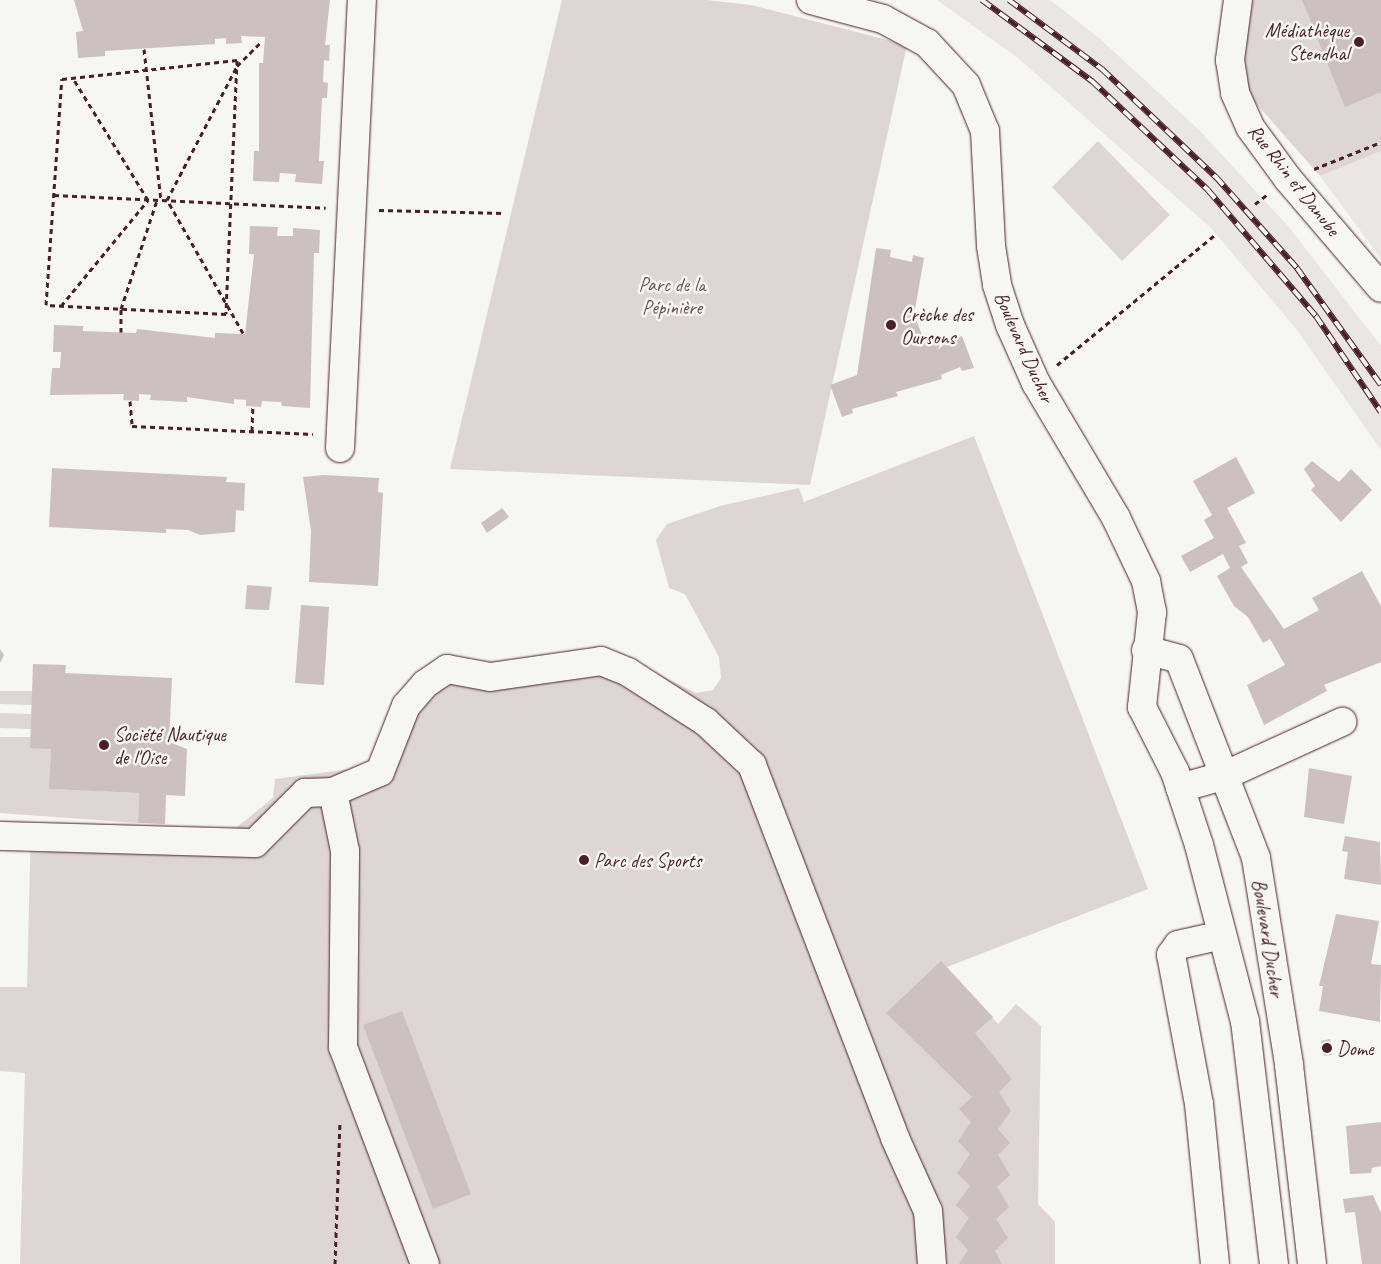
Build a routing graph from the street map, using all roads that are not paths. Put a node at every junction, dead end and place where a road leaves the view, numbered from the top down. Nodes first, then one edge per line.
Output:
1 (362, 0) edge
2 (811, 0) edge
3 (1238, 0) edge
4 (1381, 288) edge
5 (340, 442) road end
6 (1146, 650) junction
7 (1342, 722) dead end
8 (1226, 775) junction
9 (1180, 788) junction
10 (333, 792) junction
11 (0, 836) edge
12 (1222, 935) junction
13 (1290, 1081) junction
14 (1254, 1084) junction
15 (425, 1264) edge
16 (932, 1264) edge
17 (1215, 1264) edge
18 (1274, 1264) edge
19 (1312, 1264) edge

1 - 5 street
2 - 6 street, Boulevard Ducher
3 - 4 street, Rue Rhin et Danube
6 - 8 street, Boulevard Ducher
6 - 9 street, Boulevard Ducher
7 - 8 street
8 - 9 street
8 - 13 street, Boulevard Ducher
9 - 12 street, Boulevard Ducher
10 - 11 street
10 - 15 street
10 - 16 street
12 - 14 street, Boulevard Ducher
12 - 17 street
13 - 14 street
13 - 19 street, Boulevard Ducher
14 - 18 street, Boulevard Ducher

